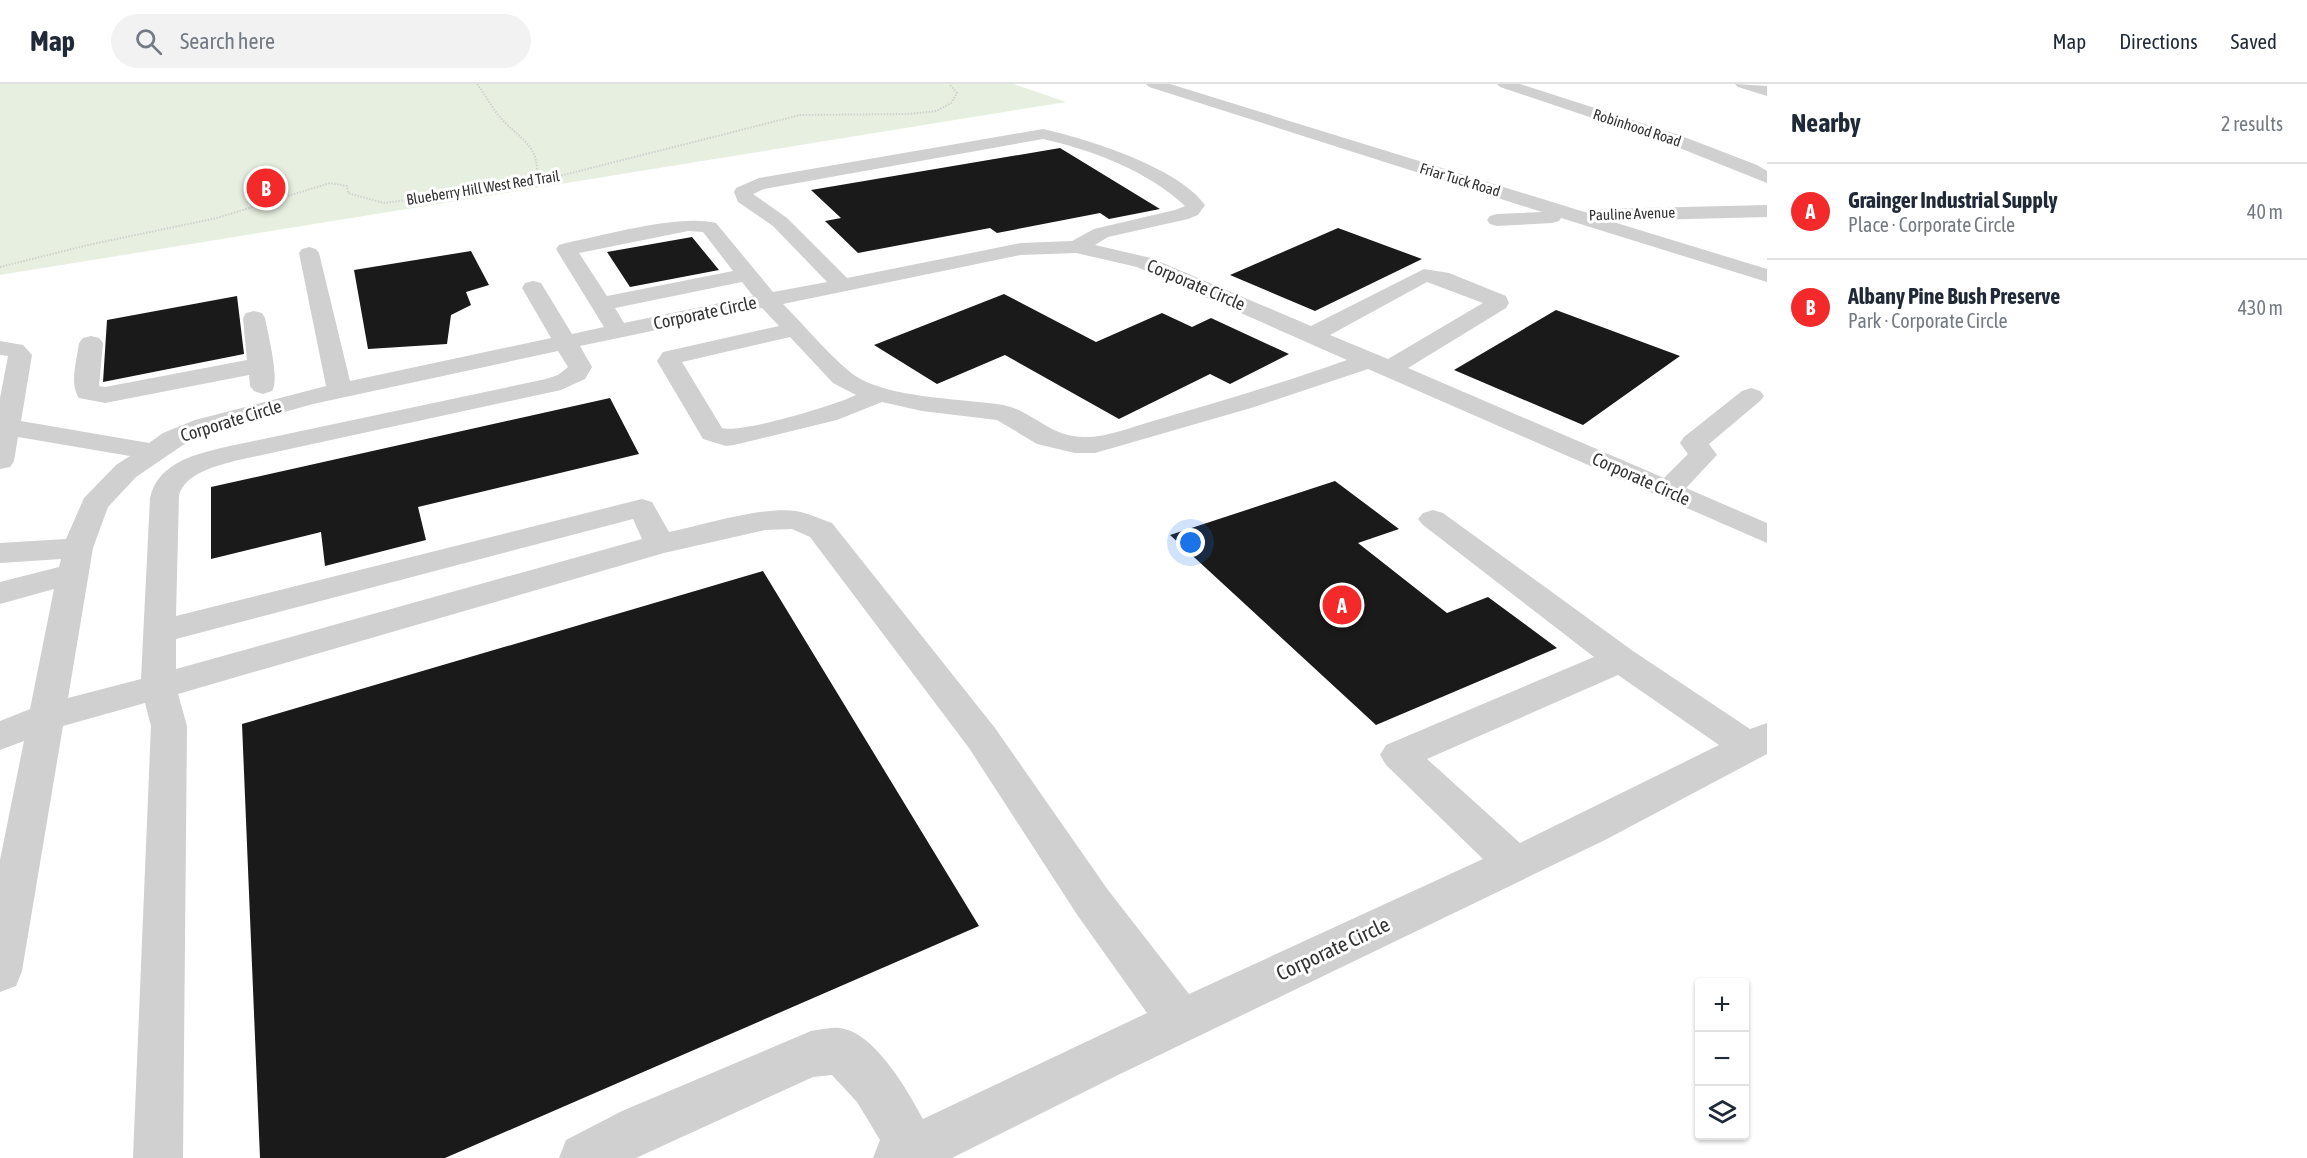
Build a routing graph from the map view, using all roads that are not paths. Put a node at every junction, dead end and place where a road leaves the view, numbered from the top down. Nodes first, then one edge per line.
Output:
1 (1154, 84) edge
2 (1505, 84) edge
3 (1743, 84) edge
4 (1217, 88) dead end
5 (1767, 91) edge
6 (1186, 94) junction
7 (1767, 178) edge
8 (1767, 212) edge
9 (1576, 216) junction
10 (1497, 220) dead end
11 (1076, 247) junction
12 (309, 253) dead end
13 (747, 275) junction
14 (1767, 276) edge
15 (842, 285) junction
16 (533, 288) dead end
17 (767, 300) junction
18 (601, 304) junction
19 (254, 318) dead end
20 (795, 329) junction
21 (618, 331) junction
22 (1312, 335) junction
23 (91, 343) dead end
24 (566, 343) junction
25 (0, 348) edge
26 (1379, 364) junction
27 (262, 365) junction
28 (340, 391) junction
29 (878, 394) junction
30 (1751, 396) dead end
31 (272, 407) junction
32 (8, 427) junction
33 (154, 452) junction
34 (0, 461) edge
35 (1668, 490) junction
36 (1433, 519) dead end
37 (1767, 534) edge
38 (659, 544) junction
39 (496, 545) junction
40 (0, 554) edge
41 (75, 561) junction
42 (508, 588) junction
43 (0, 593) edge
44 (303, 595) junction
45 (239, 611) junction
46 (160, 632) junction
47 (311, 644) junction
48 (1621, 660) junction
49 (242, 663) junction
50 (158, 687) junction
51 (46, 717) junction
52 (0, 736) edge
53 (1758, 742) edge
54 (1515, 864) junction
55 (0, 971) edge
56 (1181, 1021) junction
57 (905, 1154) edge
58 (158, 1158) edge
59 (584, 1158) edge

1 - 6 street, Friar Tuck Road
2 - 7 street, Robinhood Road
3 - 5 street
4 - 6 street
6 - 9 street, Friar Tuck Road
8 - 9 street, Pauline Avenue
9 - 10 street, Pauline Avenue
9 - 14 street, Friar Tuck Road
11 - 15 street, Corporate Circle
11 - 15 street
11 - 22 street, Corporate Circle
12 - 28 street
13 - 17 street
13 - 18 street
13 - 18 street
15 - 17 street, Corporate Circle
16 - 24 street
17 - 20 street
17 - 21 street, Corporate Circle
18 - 21 street
19 - 27 street
20 - 29 street
20 - 29 street
21 - 24 street, Corporate Circle
22 - 26 street, Corporate Circle
22 - 26 street
23 - 27 street
24 - 28 street, Corporate Circle
24 - 46 street
25 - 32 street
26 - 29 street
26 - 35 street, Corporate Circle
27 - 31 street
28 - 31 street, Corporate Circle
30 - 35 street
31 - 33 street, Corporate Circle
32 - 33 street
32 - 34 street
33 - 41 street, Corporate Circle
35 - 37 street, Corporate Circle
36 - 48 street
38 - 39 street
38 - 42 street
38 - 56 street
39 - 42 street
39 - 44 street
40 - 41 street
41 - 43 street
41 - 51 street, Corporate Circle
42 - 47 street
44 - 45 street
44 - 47 street
45 - 46 street
45 - 49 street
46 - 50 street
47 - 49 street
48 - 53 street
48 - 54 street
49 - 50 street
50 - 51 street
50 - 58 street
51 - 52 street
51 - 55 street, Corporate Circle
53 - 54 street, Corporate Circle
54 - 56 street, Corporate Circle
56 - 57 street, Corporate Circle
57 - 59 street

